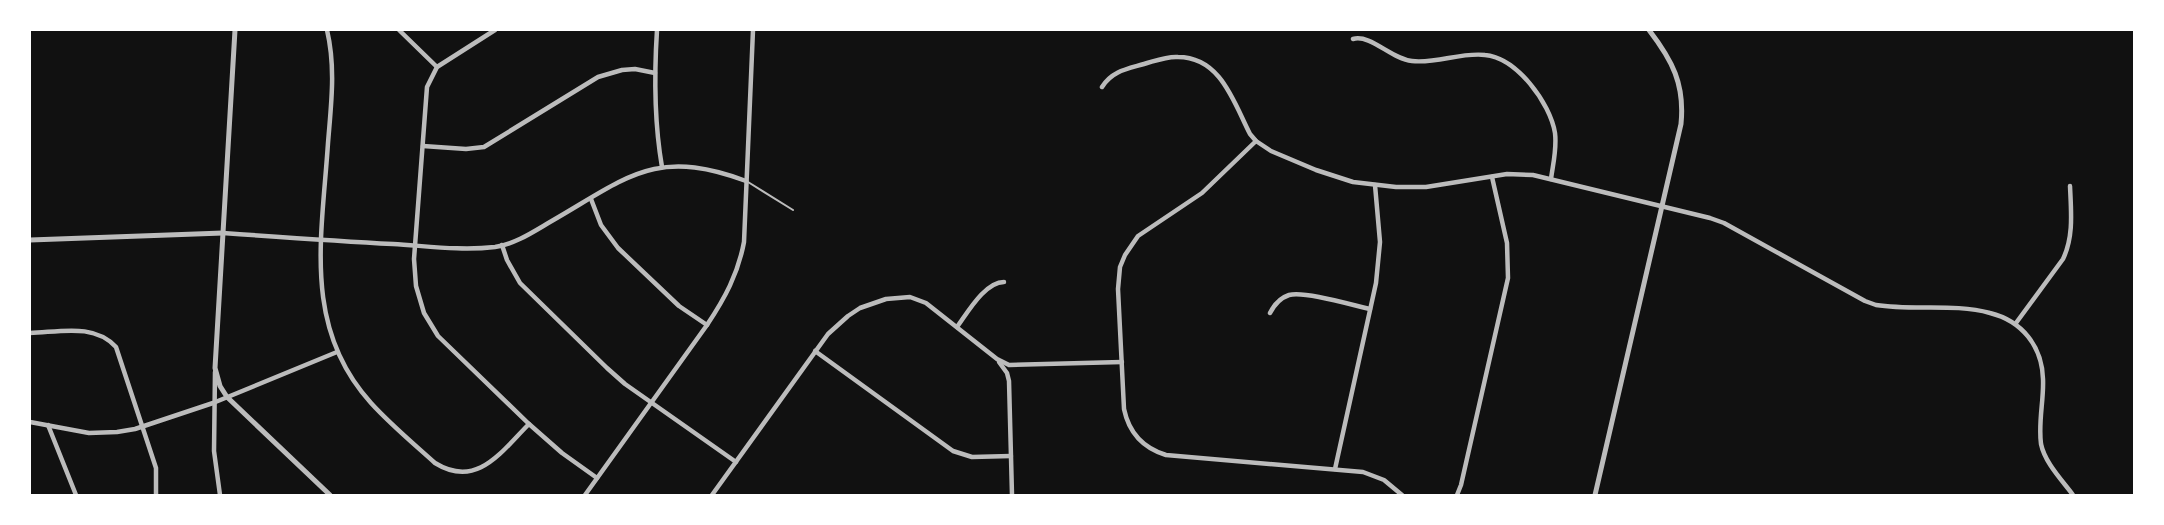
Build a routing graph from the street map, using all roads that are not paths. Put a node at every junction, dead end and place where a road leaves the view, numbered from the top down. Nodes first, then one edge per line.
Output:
1 (235, 30) edge
2 (327, 30) edge
3 (399, 30) edge
4 (495, 30) edge
5 (657, 30) edge
6 (753, 30) edge
7 (1648, 30) edge
8 (1353, 39) dead end
9 (437, 67) junction
10 (654, 73) junction
11 (1102, 87) dead end
12 (1256, 141) junction
13 (422, 146) junction
14 (662, 167) junction
15 (1492, 177) junction
16 (1551, 179) junction
17 (746, 181) junction
18 (1375, 185) junction
19 (2070, 186) dead end
20 (591, 199) junction
21 (1662, 206) junction
22 (793, 210) dead end
23 (223, 233) junction
24 (30, 240) edge
25 (322, 240) junction
26 (416, 245) junction
27 (502, 246) junction
28 (1004, 282) dead end
29 (1370, 309) junction
30 (1270, 313) dead end
31 (2016, 323) junction
32 (707, 325) junction
33 (957, 327) junction
34 (30, 333) edge
35 (815, 351) junction
36 (337, 352) junction
37 (997, 359) junction
38 (1122, 362) junction
39 (215, 368) junction
40 (227, 397) junction
41 (652, 402) junction
42 (214, 403) junction
43 (30, 422) edge
44 (529, 424) junction
45 (48, 425) junction
46 (144, 426) junction
47 (1011, 456) junction
48 (736, 462) junction
49 (1335, 469) junction
50 (597, 478) junction
51 (76, 495) edge
52 (156, 495) edge
53 (220, 495) edge
54 (330, 495) edge
55 (585, 495) edge
56 (712, 495) edge
57 (1012, 495) edge
58 (1402, 495) edge
59 (1457, 495) edge
60 (1594, 495) edge
61 (2073, 495) edge

1 - 23 street
2 - 25 street
3 - 9 street
4 - 9 street
5 - 10 street
6 - 17 street
7 - 21 street
8 - 16 street
9 - 13 street
10 - 13 street
10 - 14 street
11 - 12 street
12 - 18 street
12 - 38 street
13 - 26 street
14 - 17 street
14 - 20 street
15 - 16 street
15 - 18 street
15 - 59 street
16 - 21 street
17 - 22 lane
17 - 32 street
18 - 29 street
19 - 31 street
20 - 27 street
20 - 32 street
21 - 31 street
21 - 60 street
23 - 24 street
23 - 25 street
23 - 39 street
25 - 26 street
25 - 36 street
26 - 27 street
26 - 44 street
27 - 41 street
28 - 33 street
29 - 30 street
29 - 49 street
31 - 61 street
32 - 41 street
33 - 35 street
33 - 37 street
34 - 46 street
35 - 47 street
35 - 48 street
36 - 40 street
36 - 44 street
37 - 38 street
37 - 47 street
38 - 49 street
39 - 40 street
39 - 42 street
40 - 42 street
40 - 54 street
41 - 48 street
41 - 50 street
42 - 46 street
42 - 53 street
43 - 45 street
44 - 50 street
45 - 46 street
45 - 51 street
46 - 52 street
47 - 57 street
48 - 56 street
49 - 58 street
50 - 55 street

